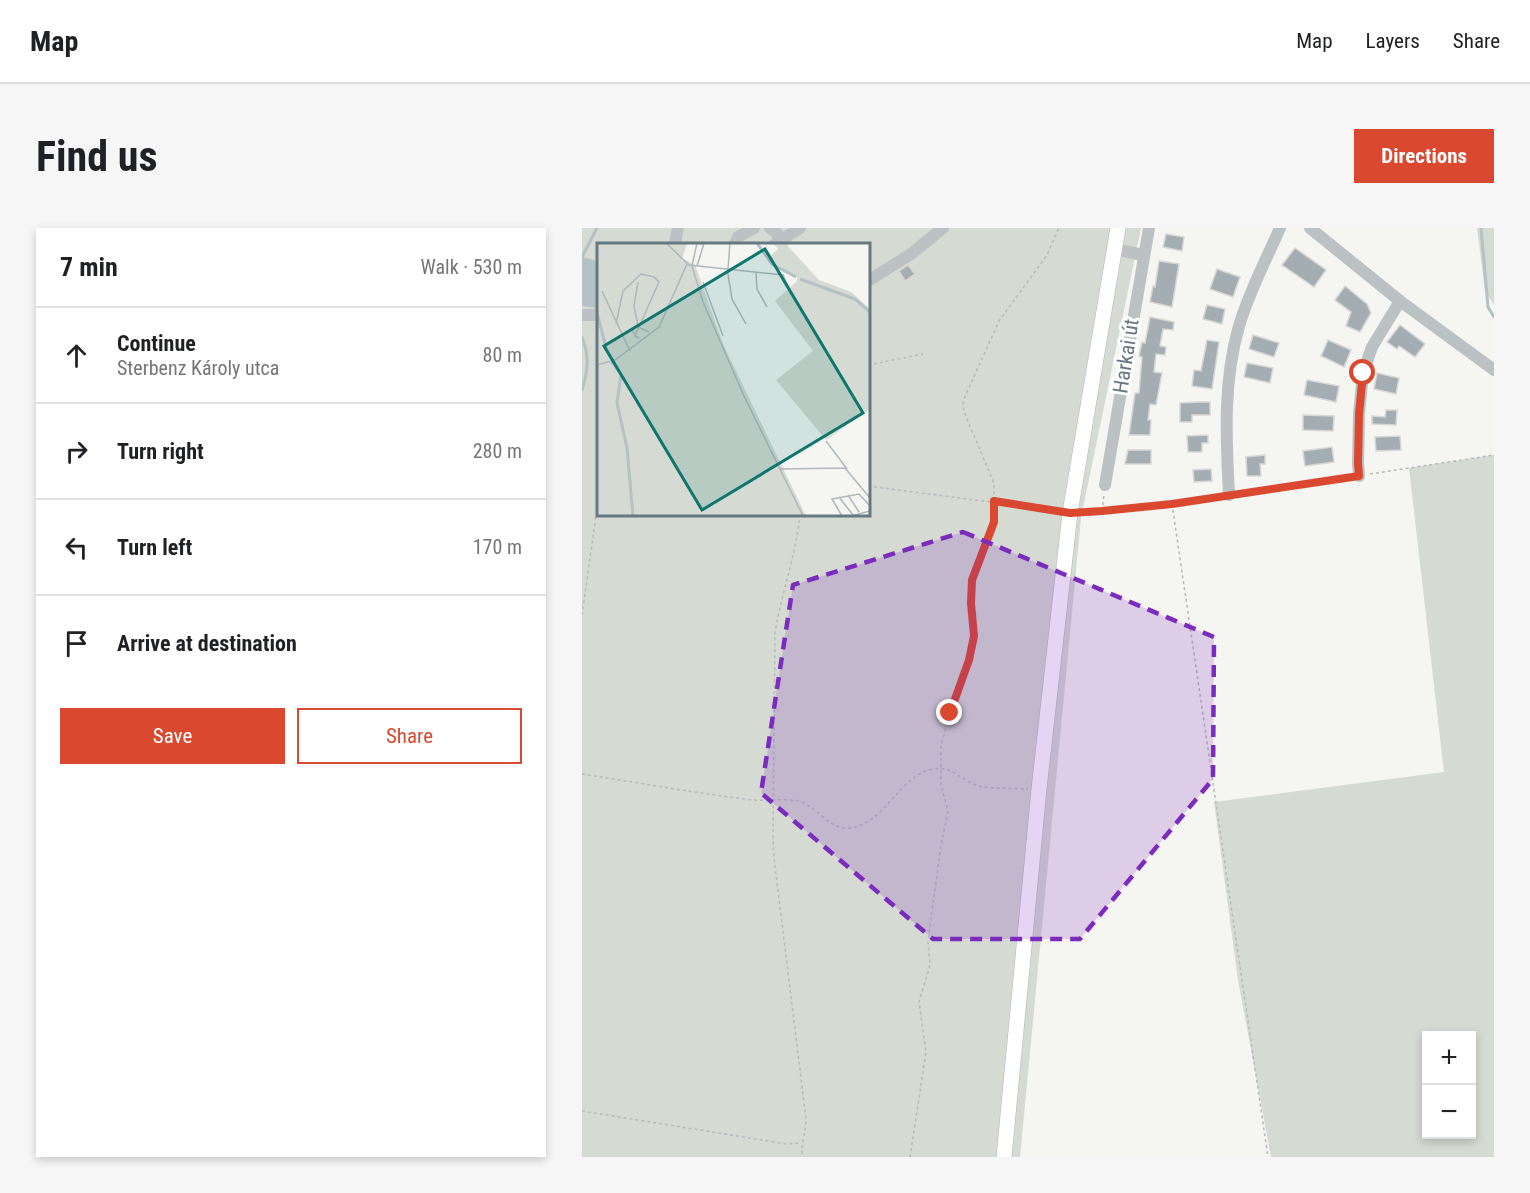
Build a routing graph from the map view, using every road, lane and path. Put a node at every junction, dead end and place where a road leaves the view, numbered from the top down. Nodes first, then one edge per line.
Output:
1 (678, 228) edge
2 (754, 228) edge
3 (771, 228) edge
4 (800, 228) edge
5 (943, 228) edge
6 (1059, 228) edge
7 (1118, 228) edge
8 (1149, 228) edge
9 (1280, 228) edge
10 (1310, 228) edge
11 (675, 243) edge
12 (735, 243) edge
13 (778, 243) edge
14 (1114, 249) junction
15 (1143, 255) junction
16 (870, 280) edge
17 (1400, 301) junction
18 (923, 354) dead end
19 (870, 365) edge
20 (1494, 370) edge
21 (1494, 455) edge
22 (1359, 476) junction
23 (1105, 485) joint
24 (870, 486) edge
25 (1229, 495) junction
26 (994, 501) junction
27 (1172, 504) junction
28 (597, 509) edge
29 (1102, 511) junction
30 (1070, 513) junction
31 (800, 516) edge
32 (582, 615) edge
33 (940, 769) junction
34 (582, 774) edge
35 (1039, 789) junction
36 (772, 801) junction
37 (582, 1111) edge
38 (800, 1143) junction
39 (802, 1157) edge
40 (910, 1157) edge
41 (1004, 1157) edge
42 (1268, 1157) edge

1 - 11 street
2 - 12 street
3 - 13 street
4 - 13 street
5 - 16 street
6 - 26 path
7 - 14 main road, Harkai út
8 - 15 street, Harkai út
9 - 25 street
10 - 17 street
14 - 15 street
14 - 30 main road, Harkai út
15 - 23 street, Harkai út
17 - 20 street
17 - 22 street
18 - 19 path
21 - 22 path
22 - 25 path
23 - 29 path
24 - 26 path
25 - 27 path
26 - 30 path
26 - 33 path
27 - 29 path
27 - 42 path
28 - 32 path
29 - 30 path
30 - 35 main road, Harkai út
31 - 36 path
33 - 35 path
33 - 36 path
33 - 40 path
34 - 36 path
35 - 41 main road, Harkai út
36 - 38 path
37 - 38 path
38 - 39 path

